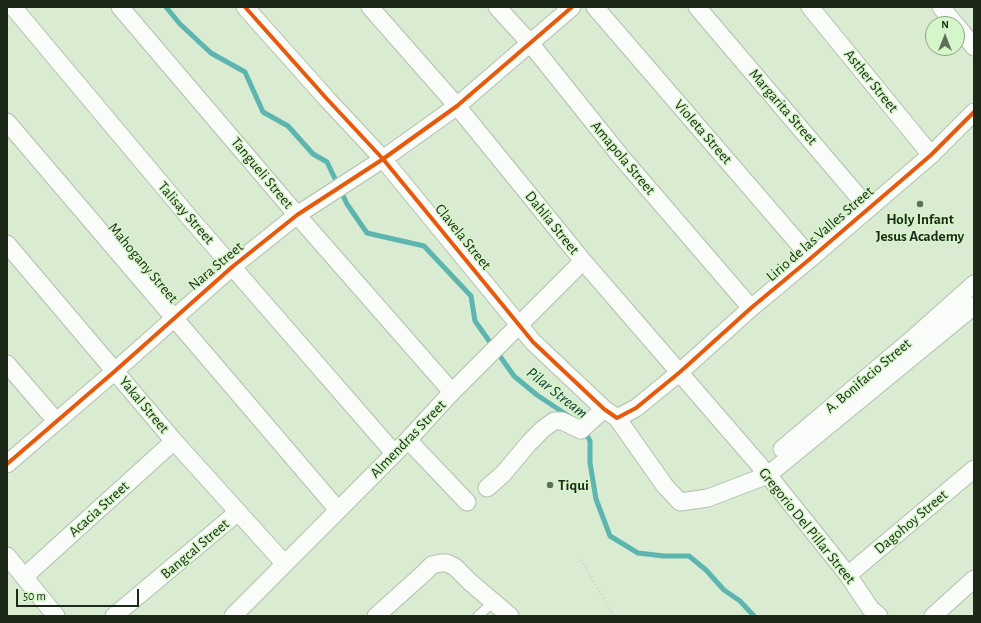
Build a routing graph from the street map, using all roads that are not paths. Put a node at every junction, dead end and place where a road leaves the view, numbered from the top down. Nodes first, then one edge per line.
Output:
1 (13, 7) edge
2 (120, 7) edge
3 (245, 7) edge
4 (370, 7) edge
5 (497, 7) edge
6 (572, 7) edge
7 (595, 7) edge
8 (697, 7) edge
9 (810, 7) edge
10 (941, 7) edge
11 (948, 16) edge
12 (965, 36) edge
13 (530, 43) junction
14 (974, 47) edge
15 (457, 106) junction
16 (974, 112) edge
17 (7, 122) edge
18 (931, 155) junction
19 (383, 159) junction
20 (868, 208) junction
21 (297, 215) junction
22 (7, 244) edge
23 (811, 258) junction
24 (583, 261) junction
25 (232, 267) junction
26 (974, 284) edge
27 (974, 306) edge
28 (751, 308) junction
29 (174, 318) junction
30 (515, 329) junction
31 (7, 364) edge
32 (115, 371) junction
33 (680, 372) junction
34 (452, 392) junction
35 (606, 414) junction
36 (56, 421) junction
37 (735, 437) joint
38 (408, 440) junction
39 (174, 441) junction
40 (394, 453) junction
41 (7, 464) edge
42 (974, 469) edge
43 (764, 471) junction
44 (487, 488) dead end
45 (467, 502) dead end
46 (338, 510) junction
47 (238, 512) junction
48 (7, 556) edge
49 (284, 563) junction
50 (848, 575) junction
51 (24, 577) junction
52 (974, 579) edge
53 (493, 602) junction
54 (873, 613) edge
55 (56, 616) edge
56 (114, 616) edge
57 (233, 616) edge
58 (376, 616) edge
59 (478, 616) edge
60 (510, 616) edge
61 (933, 616) edge

1 - 25 street, Talisay Street
2 - 21 street, Tangueli Street
3 - 19 street, Clavela Street
4 - 15 street, Dahlia Street
5 - 13 street, Amapola Street
6 - 13 street, Nara Street
7 - 23 street, Violeta Street
8 - 20 street, Margarita Street
9 - 18 street, Asther Street
10 - 11 street
12 - 14 street
13 - 15 street, Nara Street
13 - 28 street, Amapola Street
15 - 19 street, Nara Street
15 - 24 street, Dahlia Street
16 - 18 street, Lirio de las Valles Street
17 - 29 street, Mahogany Street
18 - 20 street, Lirio de las Valles Street
19 - 21 street, Nara Street
19 - 30 street, Clavela Street
20 - 23 street, Lirio de las Valles Street
21 - 25 street, Nara Street
21 - 34 street, Tangueli Street
22 - 32 street, Yakal Street
23 - 28 street, Lirio de las Valles Street
24 - 30 street, Almendras Street
24 - 33 street, Dahlia Street
25 - 29 street, Nara Street
25 - 40 street, Talisay Street
26 - 43 street, A. Bonifacio Street
27 - 43 street, A. Bonifacio Street
28 - 33 street, Lirio de las Valles Street
29 - 32 street, Nara Street
29 - 46 street, Mahogany Street
30 - 34 street, Almendras Street
30 - 35 street, Clavela Street
31 - 36 street
32 - 36 street, Nara Street
32 - 39 street, Yakal Street
33 - 35 street
33 - 37 street, Dahlia Street
34 - 38 street, Almendras Street
35 - 43 street, Clavela Street
35 - 44 street
36 - 41 street, Nara Street
37 - 43 street, Gregorio Del Pillar Street
38 - 40 street, Almendras Street
38 - 45 street
39 - 47 street, Yakal Street
39 - 51 street, Acacia Street
40 - 46 street, Almendras Street
42 - 50 street, Dagohoy Street
43 - 50 street, Gregorio Del Pillar Street
46 - 49 street, Almendras Street
47 - 49 street, Yakal Street
47 - 56 street, Bangcal Street
48 - 51 street
49 - 57 street, Almendras Street
50 - 54 street, Gregorio Del Pillar Street
51 - 55 street
52 - 61 street
53 - 58 street
53 - 59 lane
53 - 60 street

